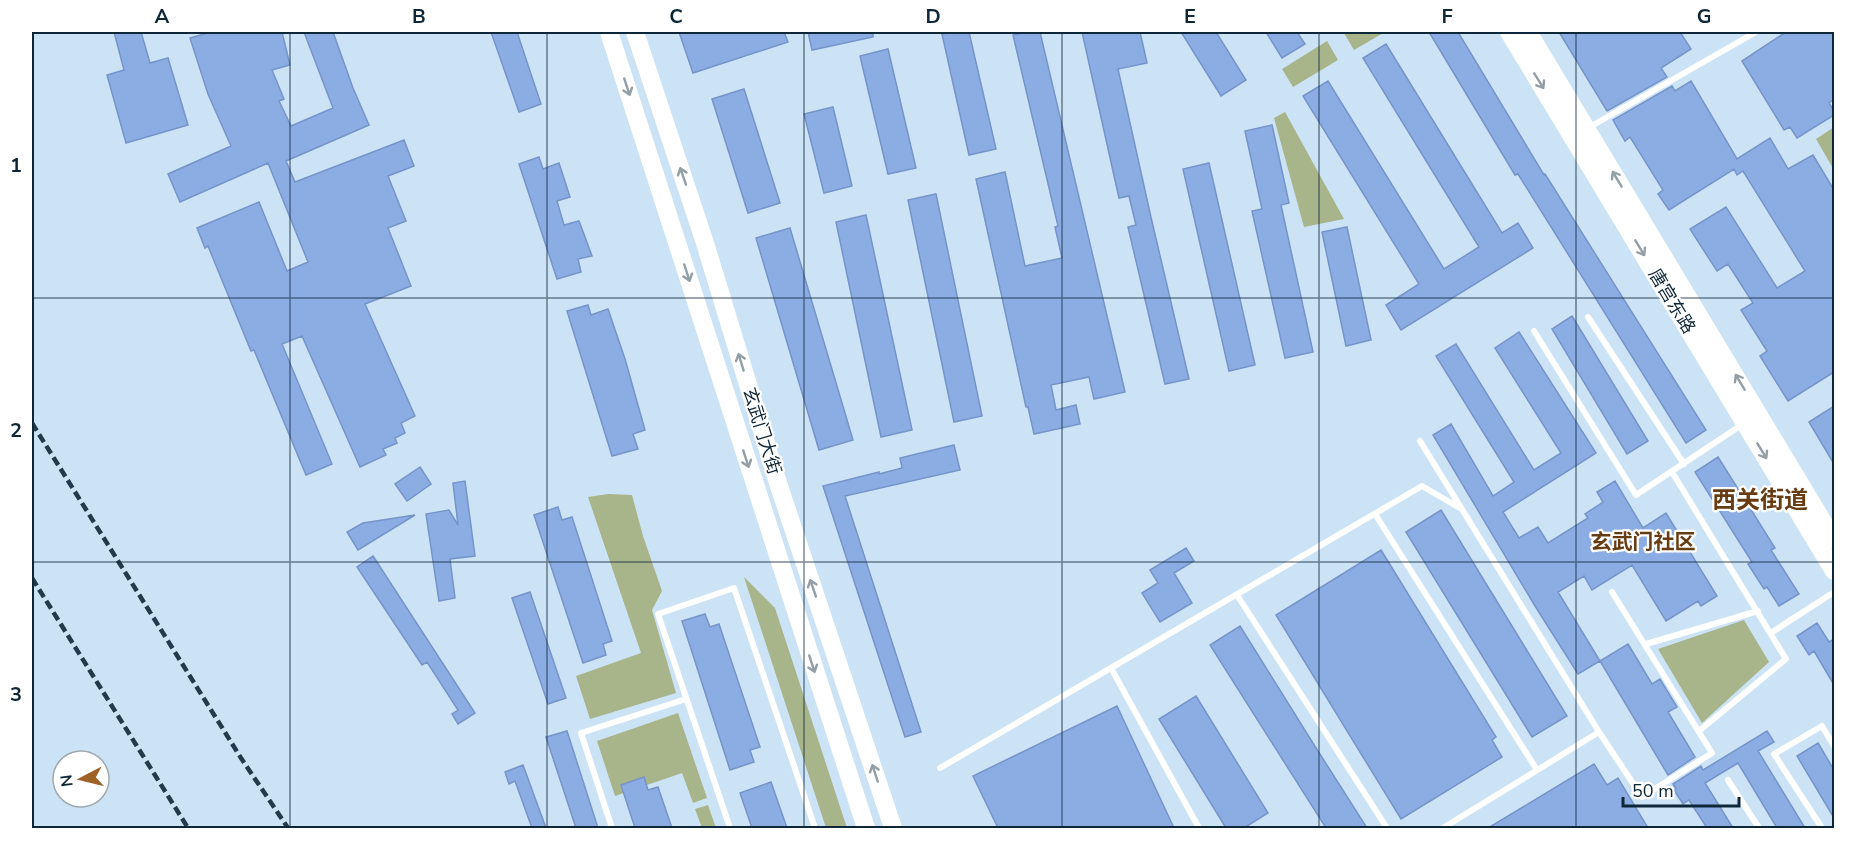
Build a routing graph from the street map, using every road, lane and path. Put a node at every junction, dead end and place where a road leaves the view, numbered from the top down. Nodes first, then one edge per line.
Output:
1 (609, 32) edge
2 (635, 32) edge
3 (1509, 32) edge
4 (1528, 32) edge
5 (1756, 32) edge
6 (1587, 128) junction
7 (1588, 316) dead end
8 (1534, 331) dead end
9 (1745, 423) junction
10 (1419, 441) dead end
11 (1684, 464) junction
12 (1672, 472) junction
13 (1461, 509) junction
14 (1375, 514) junction
15 (1834, 540) edge
16 (1834, 571) edge
17 (1612, 592) dead end
18 (1834, 592) edge
19 (1237, 595) junction
20 (1758, 610) junction
21 (1771, 633) junction
22 (1646, 644) junction
23 (1112, 668) junction
24 (686, 699) junction
25 (1699, 731) junction
26 (1599, 732) junction
27 (1834, 746) edge
28 (940, 768) dead end
29 (1537, 770) junction
30 (1728, 780) dead end
31 (612, 828) edge
32 (730, 828) edge
33 (815, 828) edge
34 (866, 828) edge
35 (893, 828) edge
36 (1199, 828) edge
37 (1387, 828) edge
38 (1443, 828) edge
39 (1759, 828) edge
40 (1822, 828) edge

1 -> 34 main road, 玄武门大街
35 -> 2 main road, 玄武门大街
3 -> 9 main road, 唐宫东路
4 - 6 main road, 唐宫东路
5 - 6 lane
15 -> 6 main road, 唐宫东路
7 - 11 lane
8 - 12 lane
9 - 11 lane
9 -> 16 main road, 唐宫东路
10 - 13 lane
11 - 12 lane
12 - 20 lane
13 - 14 lane
13 - 26 lane
14 - 19 lane
14 - 29 lane
17 - 22 lane
18 - 21 lane
19 - 23 lane
19 - 37 lane
20 - 21 lane
20 - 22 lane
21 - 25 lane
22 - 25 lane
23 - 28 lane
23 - 36 lane
24 - 31 lane
24 - 32 lane
24 - 33 lane
25 - 26 lane
26 - 29 lane
27 - 40 lane
29 - 38 lane
30 - 39 lane

